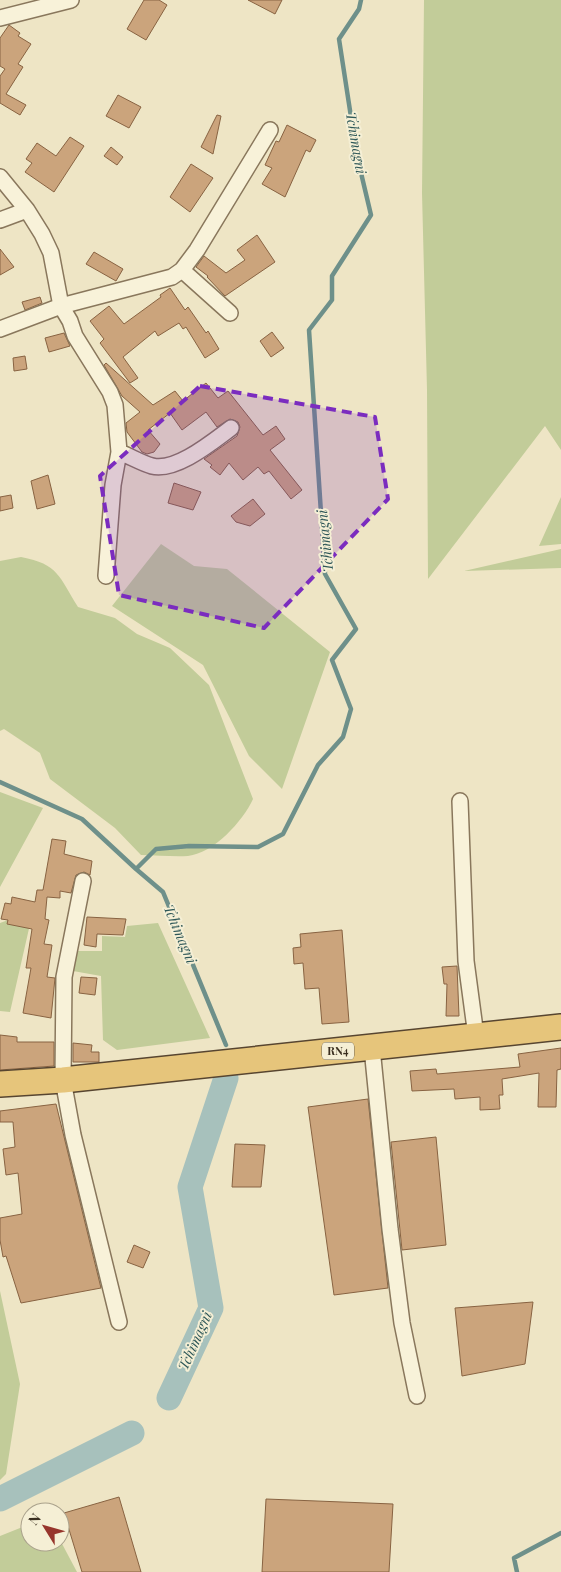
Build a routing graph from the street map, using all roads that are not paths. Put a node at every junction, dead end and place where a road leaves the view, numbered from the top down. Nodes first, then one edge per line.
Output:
1 (71, 0) edge
2 (0, 18) edge
3 (270, 130) dead end
4 (0, 177) edge
5 (27, 210) junction
6 (0, 220) edge
7 (182, 270) junction
8 (61, 306) junction
9 (230, 313) dead end
10 (0, 328) edge
11 (231, 428) dead end
12 (120, 452) junction
13 (106, 576) dead end
14 (460, 801) dead end
15 (83, 881) dead end
16 (561, 1027) edge
17 (476, 1036) junction
18 (372, 1048) junction
19 (63, 1080) junction
20 (0, 1084) edge
21 (118, 1322) dead end
22 (417, 1396) dead end

1 - 2 street
3 - 7 street
4 - 5 street
5 - 6 street
5 - 8 street
7 - 8 street
7 - 9 street
8 - 10 street
8 - 12 street
11 - 12 street
12 - 13 street
14 - 17 street
15 - 19 street
16 - 17 highway, RN4
17 - 18 highway, RN4
18 - 19 highway, RN4
18 - 22 street
19 - 20 highway, RN4
19 - 21 street

